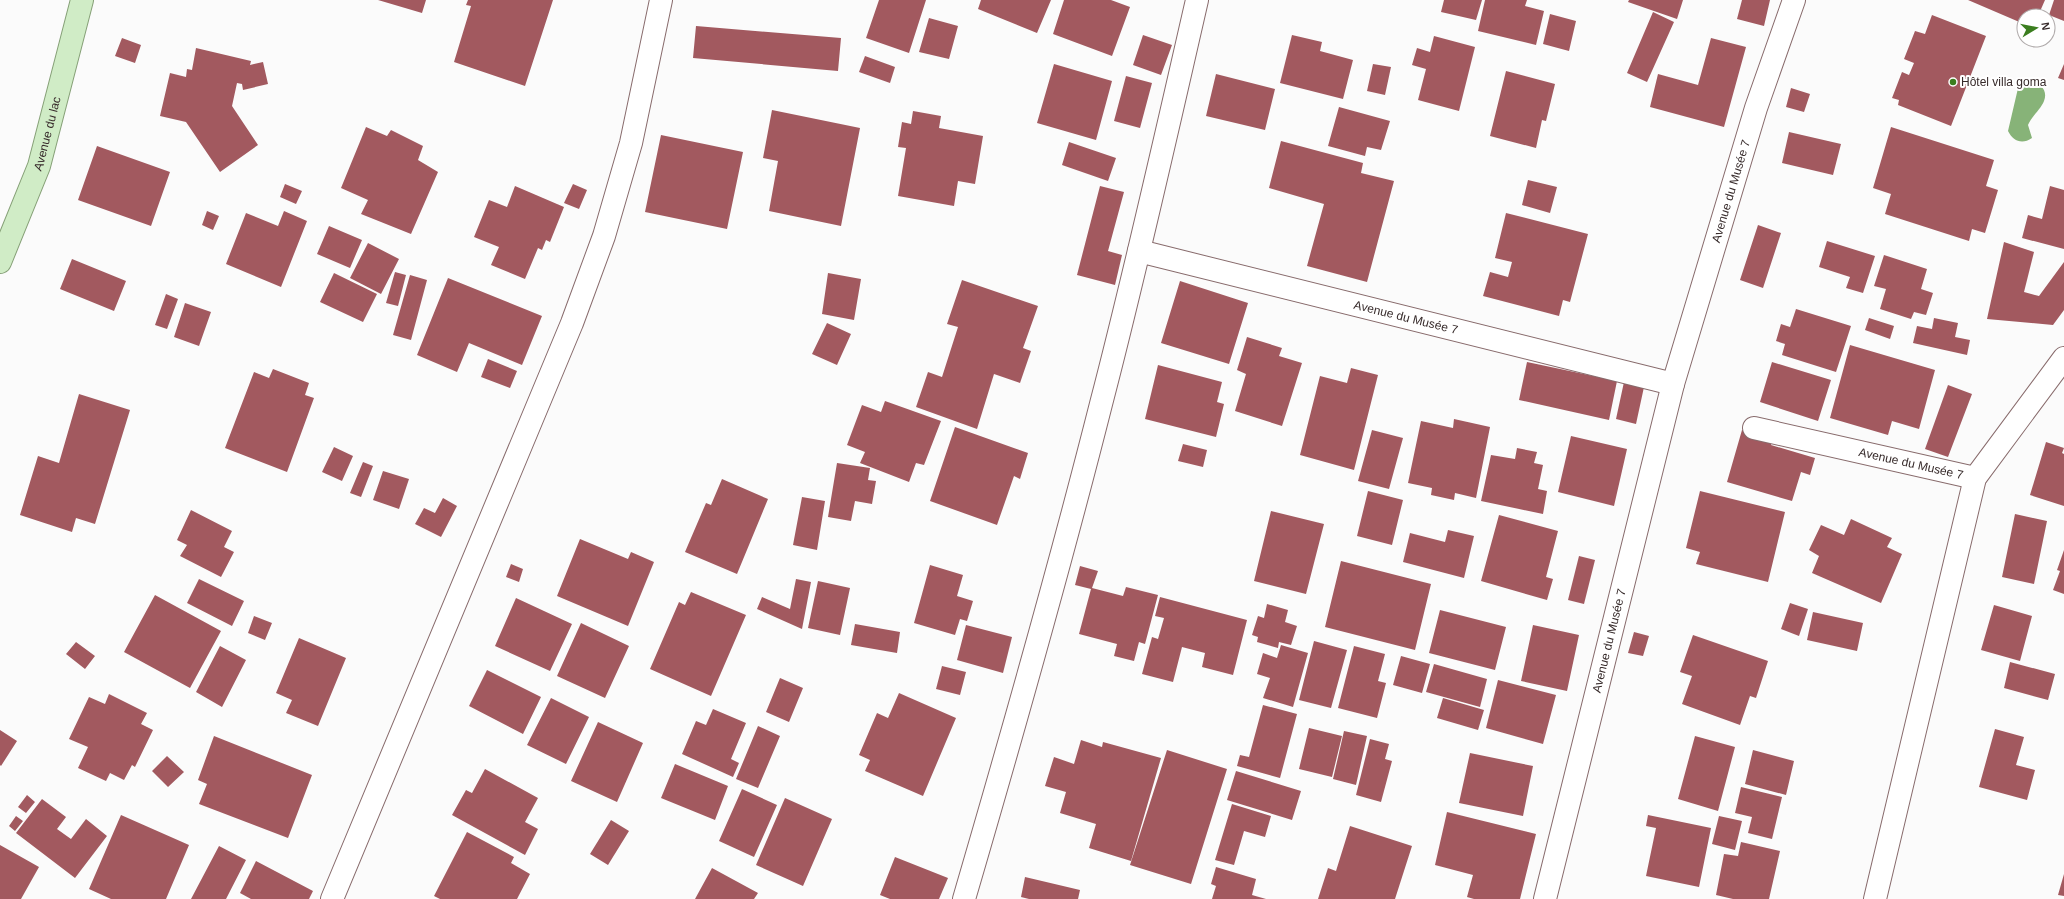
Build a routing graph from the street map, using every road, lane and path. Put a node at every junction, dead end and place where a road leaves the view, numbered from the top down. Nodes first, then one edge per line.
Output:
1 (82, 0) edge
2 (661, 0) edge
3 (1197, 0) edge
4 (1794, 0) edge
5 (1139, 251) junction
6 (0, 262) edge
7 (2064, 358) edge
8 (1673, 384) junction
9 (1754, 428) dead end
10 (1975, 478) junction
11 (332, 899) edge
12 (964, 899) edge
13 (1545, 899) edge
14 (1875, 899) edge

1 - 6 main road, Avenue du lac
2 - 11 street
3 - 5 street
4 - 8 street, Avenue du Musée 7
5 - 8 street, Avenue du Musée 7
5 - 12 street
7 - 10 street
8 - 13 street, Avenue du Musée 7
9 - 10 street, Avenue du Musée 7
10 - 14 street

